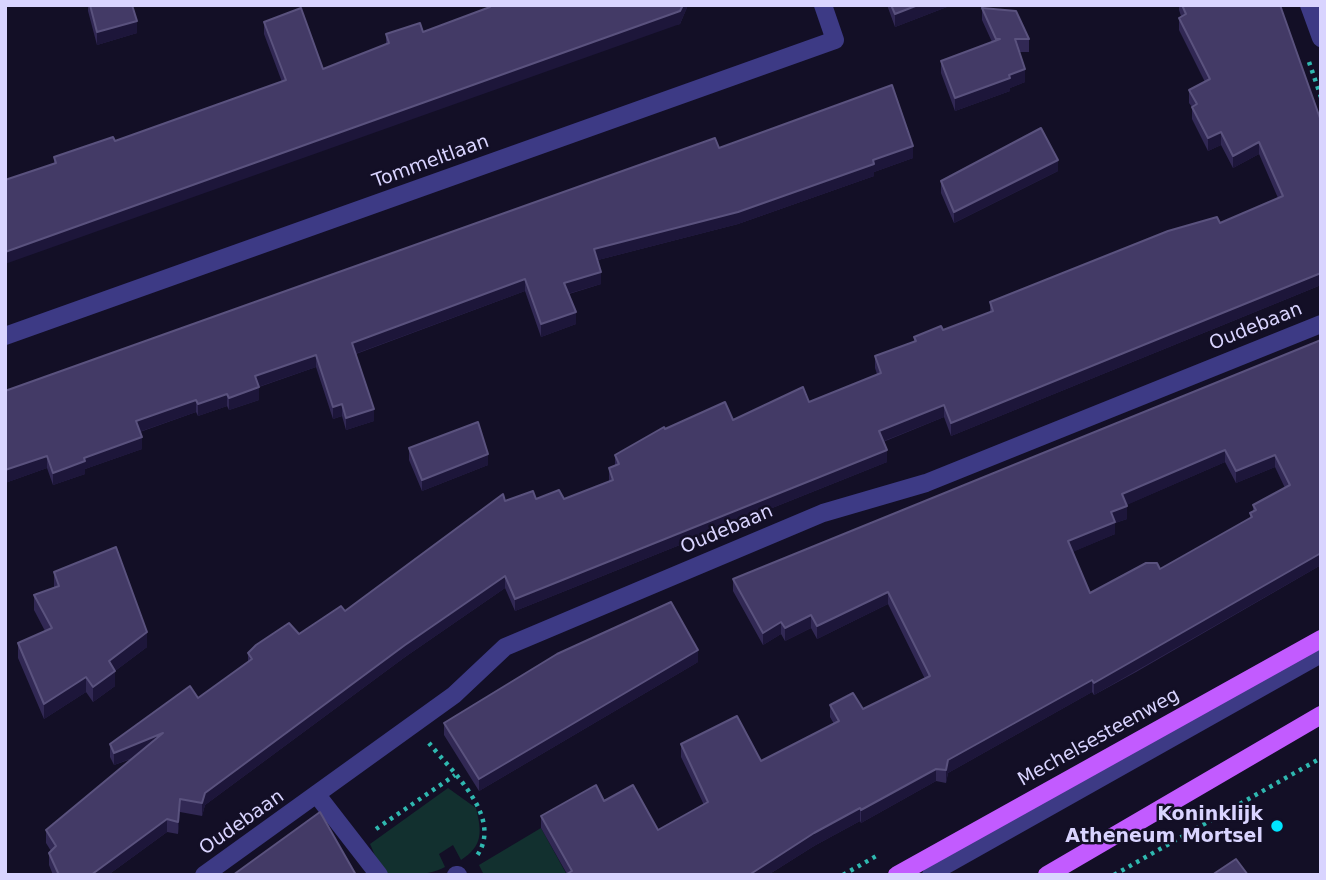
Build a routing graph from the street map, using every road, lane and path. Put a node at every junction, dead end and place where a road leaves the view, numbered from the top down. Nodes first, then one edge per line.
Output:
1 (823, 5) edge
2 (1309, 5) edge
3 (1321, 38) edge
4 (1321, 324) edge
5 (5, 335) edge
6 (1321, 639) edge
7 (1321, 655) edge
8 (1321, 716) edge
9 (415, 723) junction
10 (1321, 758) edge
11 (455, 775) junction
12 (317, 795) junction
13 (355, 844) junction
14 (204, 875) edge
15 (379, 875) edge
16 (457, 875) edge
17 (897, 875) edge
18 (930, 875) edge
19 (1047, 875) edge
20 (1114, 875) edge

1 - 5 street, Tommeltlaan
2 - 3 street
4 - 9 street, Oudebaan
6 - 17 main road, Mechelsesteenweg
7 - 18 lane
8 - 19 main road
9 - 11 path
9 - 12 street, Oudebaan
10 - 20 path
11 - 13 path
11 - 16 path
12 - 13 street
12 - 14 street, Oudebaan
13 - 15 street

